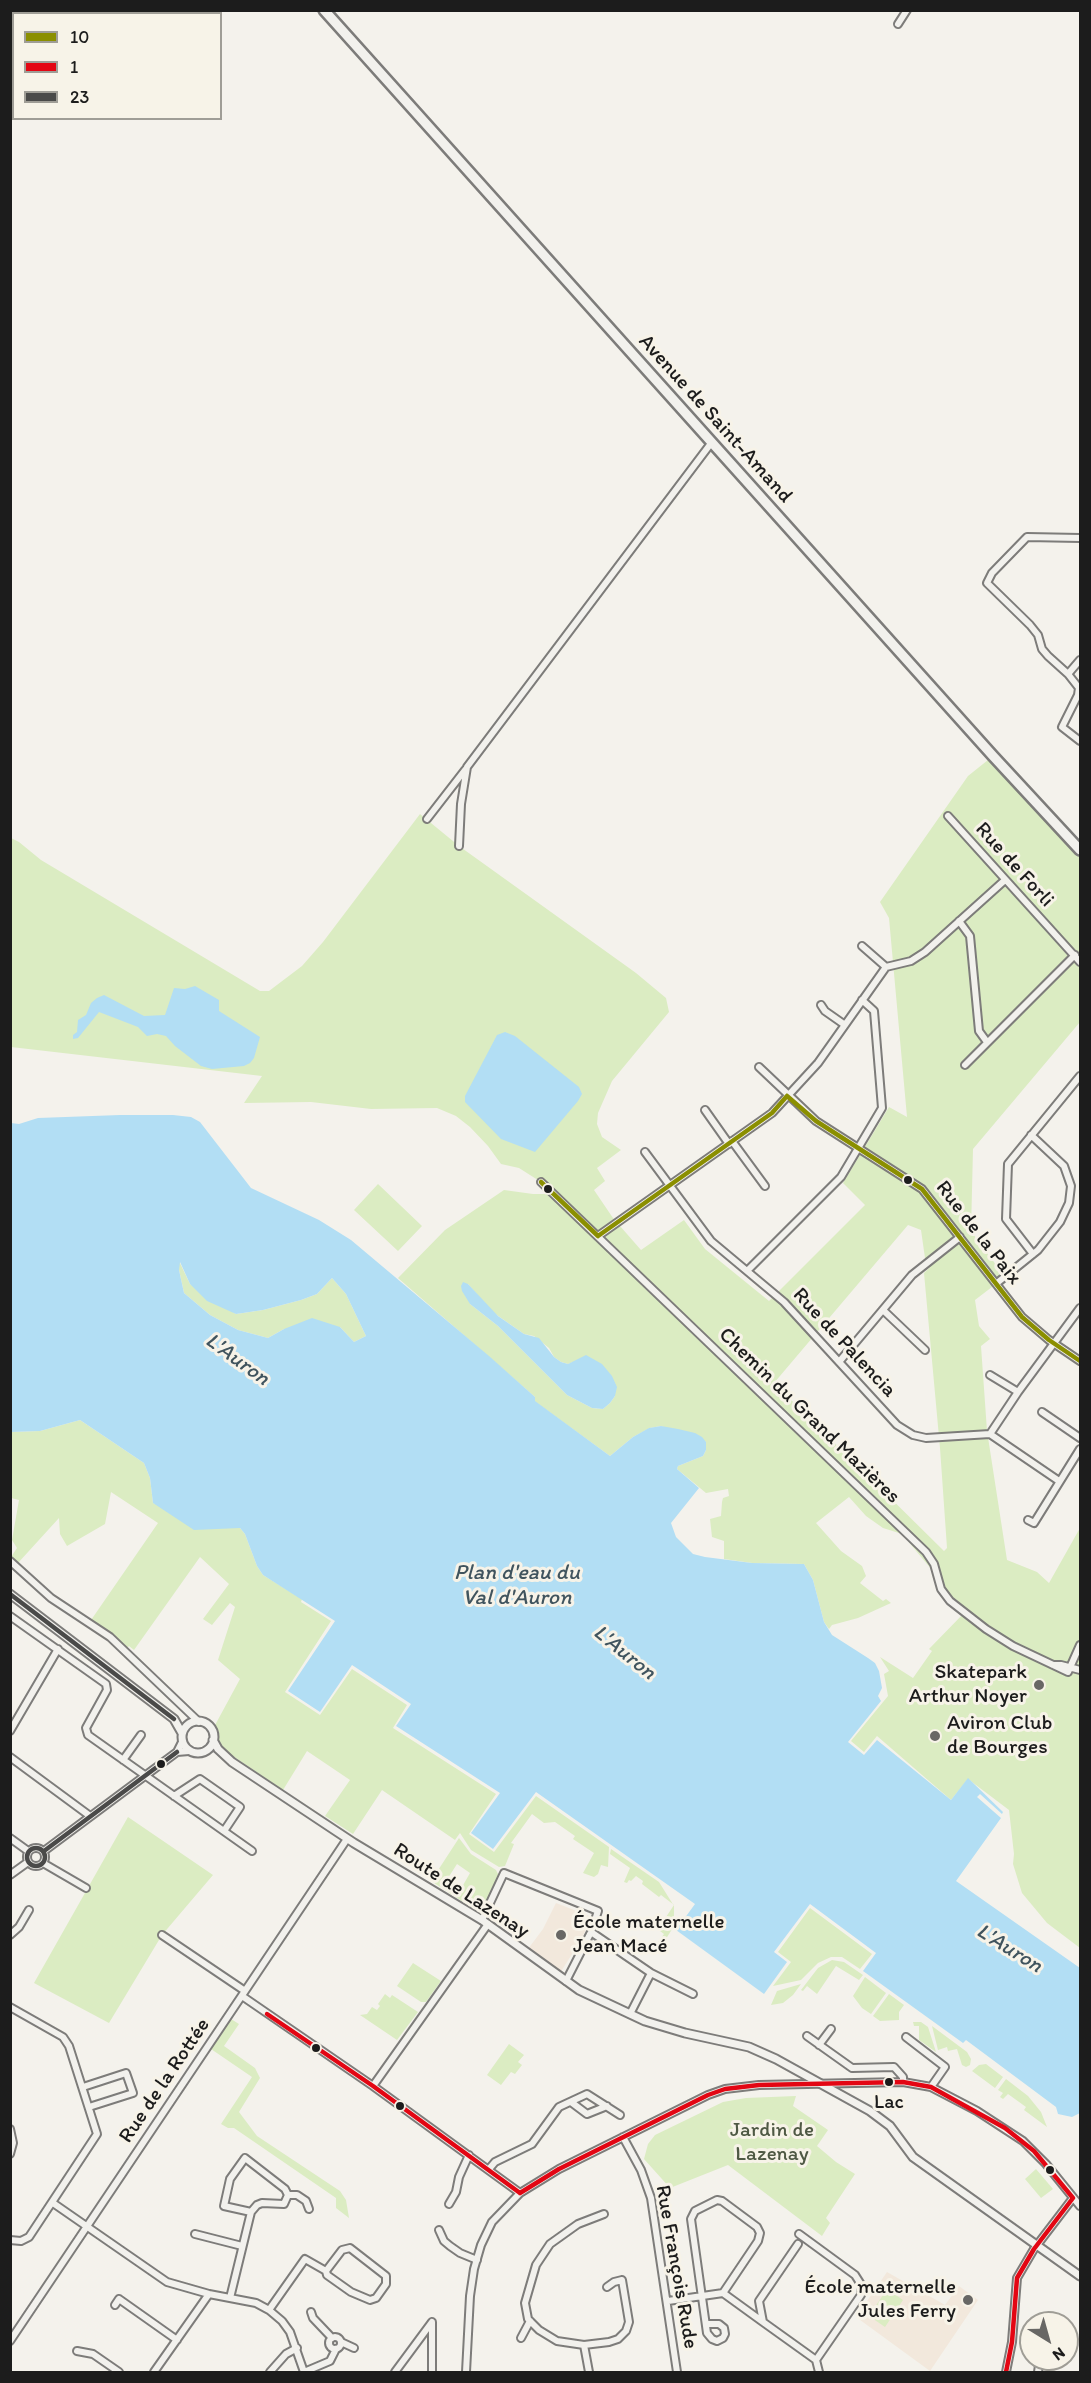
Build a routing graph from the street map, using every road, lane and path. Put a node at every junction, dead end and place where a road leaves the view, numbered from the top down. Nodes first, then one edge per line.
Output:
1 (324, 10) edge
2 (907, 10) edge
3 (898, 24) dead end
4 (712, 442) junction
5 (1080, 538) edge
6 (1080, 660) edge
7 (1068, 674) junction
8 (1080, 741) edge
9 (467, 767) junction
10 (948, 816) dead end
11 (427, 819) dead end
12 (459, 846) dead end
13 (1080, 850) edge
14 (1005, 880) junction
15 (959, 921) junction
16 (862, 945) dead end
17 (1074, 956) junction
18 (1080, 962) edge
19 (886, 967) junction
20 (862, 1000) junction
21 (821, 1005) dead end
22 (844, 1025) junction
23 (987, 1042) junction
24 (965, 1065) dead end
25 (759, 1067) dead end
26 (1080, 1077) edge
27 (787, 1096) junction
28 (705, 1110) dead end
29 (1031, 1135) junction
30 (730, 1143) junction
31 (858, 1148) junction
32 (645, 1152) dead end
33 (541, 1182) dead end
34 (669, 1186) junction
35 (765, 1186) dead end
36 (598, 1236) junction
37 (960, 1237) junction
38 (1033, 1254) junction
39 (747, 1271) junction
40 (997, 1283) junction
41 (1080, 1308) edge
42 (883, 1310) junction
43 (1053, 1343) junction
44 (925, 1350) dead end
45 (1080, 1361) edge
46 (839, 1362) junction
47 (990, 1375) dead end
48 (1018, 1392) junction
49 (1042, 1413) dead end
50 (990, 1434) junction
51 (1080, 1438) edge
52 (1080, 1449) edge
53 (1059, 1481) junction
54 (1028, 1520) dead end
55 (10, 1561) edge
56 (10, 1594) edge
57 (10, 1616) edge
58 (1080, 1645) edge
59 (58, 1649) junction
60 (1071, 1667) junction
61 (1080, 1670) edge
62 (174, 1719) junction
63 (200, 1722) junction
64 (191, 1723) junction
65 (10, 1731) edge
66 (182, 1733) junction
67 (141, 1735) dead end
68 (213, 1740) junction
69 (182, 1742) junction
70 (189, 1751) junction
71 (206, 1751) junction
72 (177, 1752) junction
73 (10, 1757) edge
74 (225, 1757) junction
75 (123, 1760) junction
76 (144, 1776) junction
77 (174, 1797) junction
78 (90, 1816) junction
79 (224, 1831) junction
80 (10, 1838) edge
81 (347, 1839) junction
82 (28, 1851) junction
83 (44, 1851) junction
84 (252, 1851) dead end
85 (28, 1862) junction
86 (43, 1863) junction
87 (10, 1875) edge
88 (87, 1888) dead end
89 (29, 1910) dead end
90 (485, 1922) junction
91 (591, 1932) junction
92 (10, 1935) edge
93 (162, 1935) dead end
94 (651, 1973) junction
95 (566, 1981) junction
96 (243, 1994) junction
97 (693, 1994) dead end
98 (10, 2007) edge
99 (630, 2014) junction
100 (831, 2029) dead end
101 (807, 2036) dead end
102 (906, 2037) dead end
103 (819, 2045) junction
104 (903, 2082) junction
105 (821, 2084) junction
106 (373, 2086) junction
107 (82, 2087) junction
108 (931, 2088) junction
109 (571, 2102) junction
110 (607, 2106) junction
111 (89, 2107) junction
112 (620, 2115) dead end
113 (10, 2129) edge
114 (623, 2137) junction
115 (10, 2154) edge
116 (469, 2155) junction
117 (489, 2169) junction
118 (520, 2193) junction
119 (288, 2195) junction
120 (1073, 2198) junction
121 (53, 2203) junction
122 (449, 2204) dead end
123 (1080, 2206) edge
124 (309, 2209) dead end
125 (251, 2212) junction
126 (604, 2214) dead end
127 (88, 2227) junction
128 (439, 2230) dead end
129 (195, 2234) dead end
130 (799, 2234) dead end
131 (10, 2240) edge
132 (798, 2244) dead end
133 (1037, 2245) junction
134 (242, 2246) junction
135 (477, 2260) junction
136 (326, 2271) junction
137 (1080, 2276) edge
138 (607, 2288) dead end
139 (723, 2293) junction
140 (209, 2295) junction
141 (703, 2296) junction
142 (230, 2298) junction
143 (668, 2301) junction
144 (115, 2305) dead end
145 (269, 2310) junction
146 (311, 2312) dead end
147 (530, 2321) junction
148 (763, 2322) junction
149 (706, 2324) dead end
150 (332, 2338) junction
151 (520, 2338) dead end
152 (177, 2340) junction
153 (10, 2341) edge
154 (341, 2342) junction
155 (584, 2345) junction
156 (297, 2348) junction
157 (354, 2348) dead end
158 (336, 2349) junction
159 (78, 2351) dead end
160 (816, 2360) junction
161 (118, 2373) edge
162 (154, 2373) edge
163 (270, 2373) edge
164 (304, 2373) edge
165 (395, 2373) edge
166 (432, 2373) edge
167 (466, 2373) edge
168 (589, 2373) edge
169 (677, 2373) edge
170 (819, 2373) edge
171 (1006, 2373) edge

1 - 4 main road, Avenue de Saint-Amand
2 - 3 street
4 - 9 street
4 - 13 main road, Avenue de Saint-Amand
5 - 7 street
6 - 7 street
7 - 8 street
9 - 11 street
9 - 12 street
10 - 14 street, Rue de Forli
14 - 15 street
14 - 17 street, Rue de Forli
15 - 19 street
15 - 23 street
16 - 19 street
17 - 18 street, Rue de Forli
17 - 23 street
19 - 20 street
20 - 22 street
20 - 31 street
21 - 22 street
22 - 27 street
23 - 24 street
25 - 27 street, Rue de la Paix
26 - 29 street
27 - 30 street
27 - 31 street, Rue de la Paix
28 - 30 street
29 - 38 street
29 - 38 street
30 - 34 street
30 - 35 street
31 - 37 street, Rue de la Paix
31 - 39 street
32 - 34 street, Rue de Palencia
33 - 36 street, Chemin du Grand Mazières
34 - 36 street
34 - 39 street, Rue de Palencia
36 - 60 street, Chemin du Grand Mazières
37 - 40 street, Rue de la Paix
37 - 42 street
38 - 40 street
39 - 46 street, Rue de Palencia
40 - 43 street, Rue de la Paix
41 - 43 street
42 - 44 street
42 - 46 street
43 - 45 street, Rue de la Paix
43 - 48 street
46 - 50 street, Rue de Palencia
47 - 48 street
48 - 50 street
49 - 51 street
50 - 53 street
52 - 53 street
53 - 54 street
55 - 63 street
56 - 62 street
57 - 59 street
58 - 60 street
59 - 65 street
59 - 75 street
60 - 61 street, Chemin du Grand Mazières
62 - 64 street
62 - 66 street
63 - 64 street
63 - 68 street
64 - 66 street
66 - 69 street
67 - 75 street
68 - 71 street
68 - 74 street, Route de Lazenay
69 - 70 street
69 - 72 street
70 - 71 street
70 - 72 street
71 - 74 street, Route de Lazenay
72 - 76 street
73 - 78 street
74 - 81 street, Route de Lazenay
75 - 76 street
76 - 77 street
76 - 78 street
77 - 79 street
77 - 79 street
78 - 83 street
79 - 84 street
80 - 82 street
81 - 90 street, Route de Lazenay
81 - 96 street, Rue de la Rottée
82 - 83 street
82 - 85 street
83 - 86 street
85 - 86 street
85 - 87 street
86 - 88 street
89 - 92 street
90 - 91 street
90 - 95 street, Route de Lazenay
90 - 106 street
91 - 94 street
91 - 95 street
93 - 96 street
94 - 97 street
94 - 99 street
95 - 99 street, Route de Lazenay
96 - 106 street
96 - 127 street, Rue de la Rottée
98 - 107 street
99 - 105 street, Route de Lazenay
100 - 103 street
101 - 103 street
102 - 108 street
103 - 104 street
104 - 105 street
104 - 108 street
105 - 114 street
105 - 133 street, Route de Lazenay
106 - 116 street
107 - 111 street
107 - 111 street
108 - 120 street
109 - 110 street
109 - 110 street
109 - 117 street
110 - 112 street
111 - 121 street
113 - 115 street
114 - 118 street
114 - 143 street, Rue François Rude
116 - 117 street
116 - 122 street
117 - 118 street
118 - 135 street
119 - 124 street
119 - 125 street
119 - 125 street
120 - 123 street
120 - 133 street
121 - 127 street
121 - 131 street
125 - 134 street
126 - 147 street
127 - 140 street
127 - 153 street, Rue de la Rottée
128 - 135 street
129 - 134 street
130 - 160 street
132 - 148 street
133 - 137 street, Route de Lazenay
133 - 171 street
134 - 142 street
135 - 167 street
136 - 136 street
136 - 145 street
138 - 155 street
139 - 141 street
139 - 141 street
139 - 148 street
140 - 142 street
140 - 152 street
141 - 143 street
141 - 149 street
142 - 145 street
143 - 169 street, Rue François Rude
144 - 152 street
145 - 156 street
146 - 150 street
147 - 151 street
147 - 155 street
148 - 160 street
150 - 154 street
150 - 158 street
152 - 162 street
154 - 157 street
154 - 158 street
155 - 168 street
156 - 163 street
156 - 164 street
158 - 164 street
159 - 161 street
160 - 170 street
165 - 166 street

